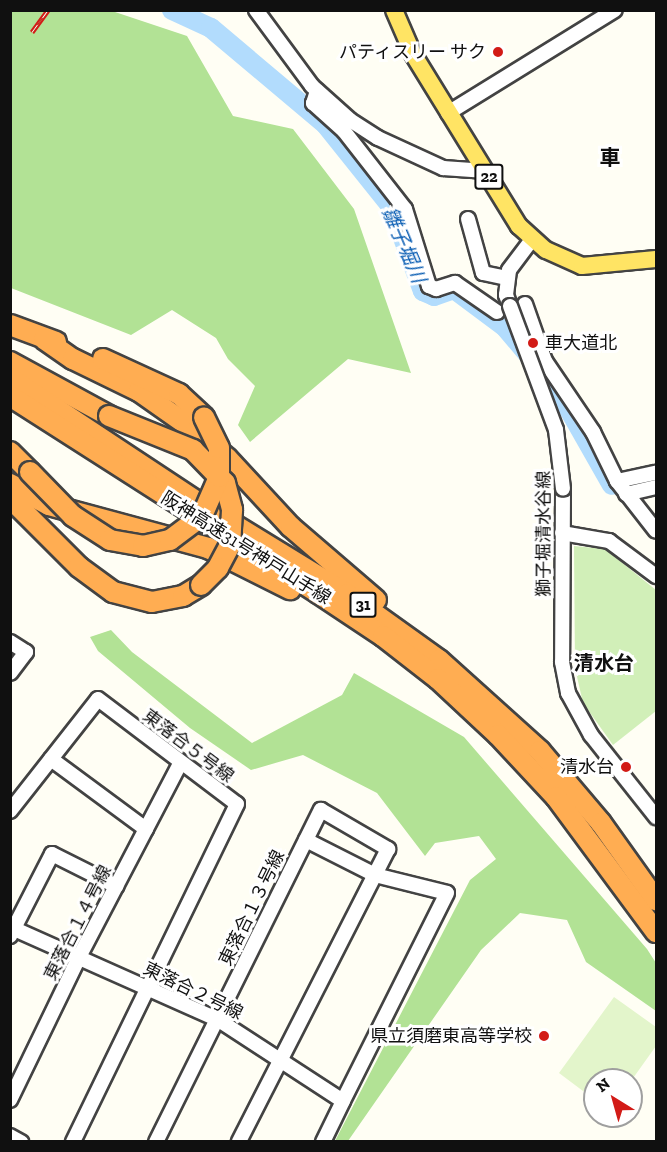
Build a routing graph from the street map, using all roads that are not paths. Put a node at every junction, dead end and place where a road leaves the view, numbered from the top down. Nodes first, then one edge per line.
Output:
1 (256, 10) edge
2 (394, 10) edge
3 (615, 10) edge
4 (317, 91) junction
5 (448, 113) junction
6 (486, 171) junction
7 (468, 219) dead end
8 (532, 239) junction
9 (657, 259) edge
10 (507, 278) junction
11 (525, 304) dead end
12 (496, 312) dead end
13 (10, 325) edge
14 (44, 339) junction
15 (10, 362) edge
16 (10, 378) edge
17 (10, 396) edge
18 (10, 452) edge
19 (657, 473) edge
20 (617, 481) junction
21 (10, 484) edge
22 (657, 487) edge
23 (626, 494) junction
24 (10, 498) edge
25 (657, 531) edge
26 (562, 533) junction
27 (657, 576) edge
28 (10, 642) edge
29 (10, 673) edge
30 (438, 680) junction
31 (488, 702) junction
32 (51, 759) junction
33 (180, 764) junction
34 (10, 811) edge
35 (657, 817) edge
36 (146, 829) junction
37 (306, 840) junction
38 (375, 875) junction
39 (116, 886) junction
40 (657, 900) edge
41 (12, 930) edge
42 (657, 932) edge
43 (79, 957) junction
44 (148, 988) junction
45 (217, 1019) junction
46 (281, 1061) junction
47 (10, 1100) edge
48 (343, 1101) junction
49 (10, 1136) edge
50 (21, 1142) edge
51 (73, 1142) edge
52 (156, 1142) edge
53 (239, 1142) edge
54 (323, 1142) edge

1 - 4 street
2 - 5 main road, 22
3 - 5 street
4 - 6 street
4 - 12 street
5 - 6 main road, 22
6 - 8 main road, 22
7 - 10 street
8 - 9 main road, 22
8 - 10 street
10 - 26 street, 獅子堀清水谷線, bridge
11 - 20 street
13 - 14 highway
14 - 18 highway, bridge
14 - 31 highway
15 - 24 highway, bridge
16 - 31 highway, 阪神高速31号神戸山手線 / 31
17 - 30 highway, 阪神高速31号神戸山手線 / 31
19 - 20 street
20 - 23 street
21 - 30 highway, 31
22 - 23 street
23 - 25 street
26 - 27 street
26 - 35 street, 獅子堀清水谷線
28 - 29 street
30 - 42 highway, 阪神高速31号神戸山手線 / 31
31 - 40 highway, 阪神高速31号神戸山手線 / 31
32 - 33 street, 東落合５号線
32 - 34 street, 東落合５号線
32 - 36 street
33 - 36 street, 東落合１４号線
33 - 44 street, 東落合５号線
36 - 39 street, 東落合１４号線
37 - 38 street, 東落合１３号線
37 - 38 street
37 - 45 street, 東落合１３号線
38 - 46 street
38 - 48 street, 東落合１３号線
39 - 41 street
39 - 43 street, 東落合１４号線
41 - 43 street, 東落合２号線
43 - 44 street, 東落合２号線
43 - 47 street, 東落合１４号線
44 - 45 street, 東落合２号線
44 - 51 street
45 - 46 street, 東落合２号線
45 - 52 street, 東落合１３号線
46 - 48 street, 東落合２号線
46 - 53 street
48 - 54 street
49 - 50 street

